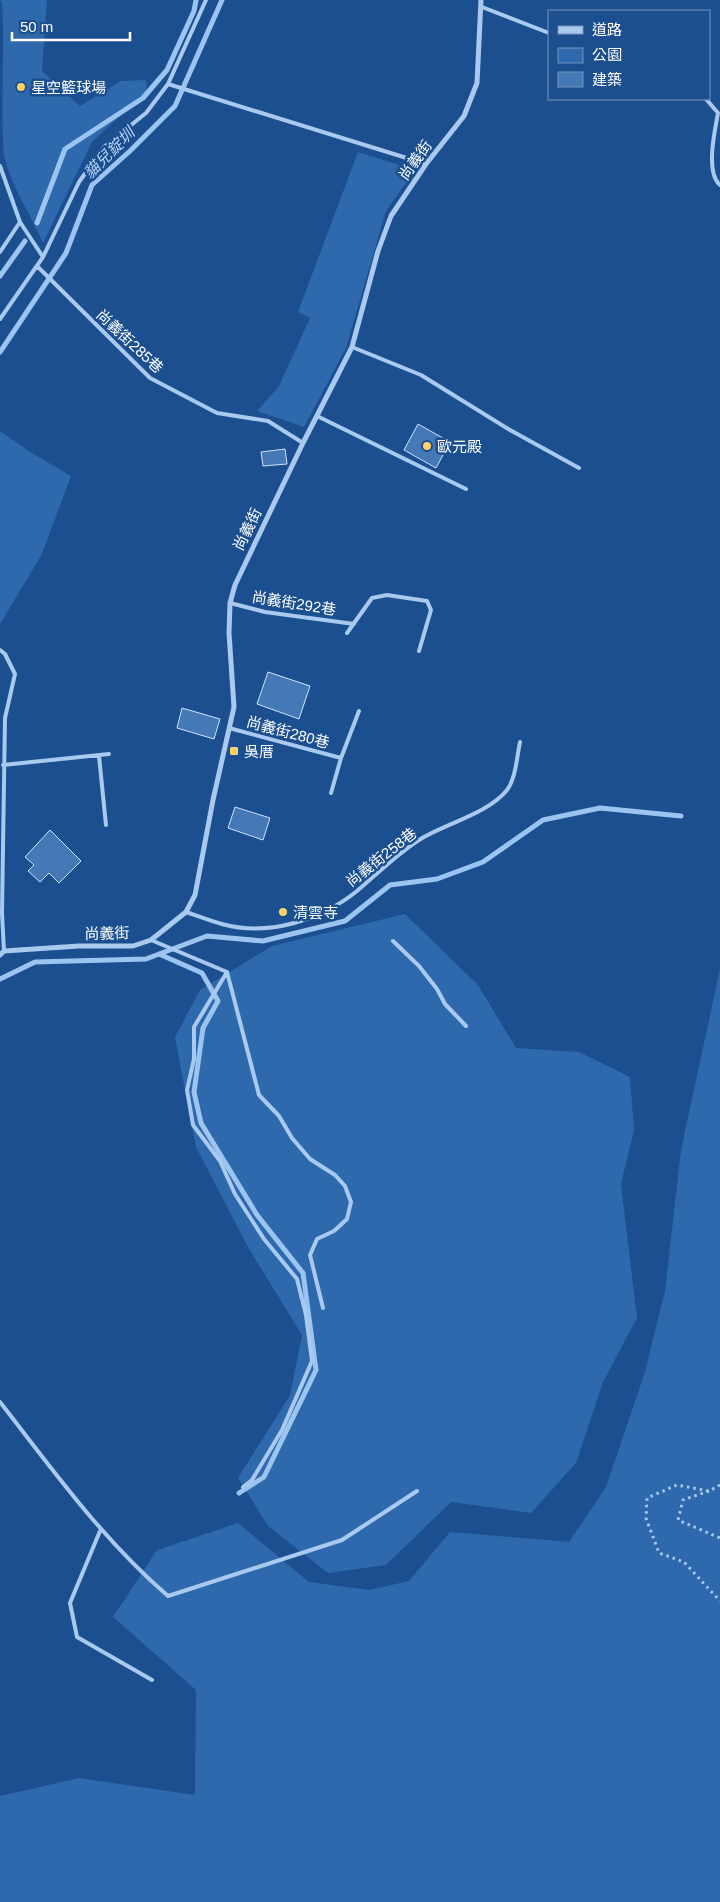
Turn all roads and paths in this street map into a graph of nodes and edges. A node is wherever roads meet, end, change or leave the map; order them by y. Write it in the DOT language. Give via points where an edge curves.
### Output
graph roads {
  1 [pos="206,0"];
  2 [pos="481,0"];
  3 [pos="482,7"];
  4 [pos="548,33"];
  5 [pos="168,84"];
  6 [pos="707,100"];
  7 [pos="426,164"];
  8 [pos="0,166"];
  9 [pos="720,185"];
  10 [pos="20,222"];
  11 [pos="0,252"];
  12 [pos="44,257"];
  13 [pos="37,266"];
  14 [pos="0,319"];
  15 [pos="352,347"];
  16 [pos="318,416"];
  17 [pos="303,443"];
  18 [pos="579,468"];
  19 [pos="466,489"];
  20 [pos="230,603"];
  21 [pos="354,624"];
  22 [pos="347,633"];
  23 [pos="0,650"];
  24 [pos="419,652"];
  25 [pos="359,711"];
  26 [pos="229,728"];
  27 [pos="520,742"];
  28 [pos="110,754"];
  29 [pos="99,756"];
  30 [pos="341,758"];
  31 [pos="3,765"];
  32 [pos="331,793"];
  33 [pos="106,825"];
  34 [pos="186,912"];
  35 [pos="151,940"];
  36 [pos="393,941"];
  37 [pos="2,953"];
  38 [pos="227,972"];
  39 [pos="466,1026"];
  40 [pos="323,1308"];
  41 [pos="0,1402"];
  42 [pos="720,1485"];
  43 [pos="243,1487"];
  44 [pos="417,1491"];
  45 [pos="709,1491"];
  46 [pos="100,1530"];
  47 [pos="720,1538"];
  48 [pos="720,1601"];
  49 [pos="152,1680"];
  1 -- 5 [label="lane"];
  2 -- 3 [label="street, 尚義街"];
  3 -- 4 [label="lane"];
  3 -- 7 [label="street, 尚義街" via="477,83 464,116"];
  5 -- 7 [label="lane"];
  5 -- 12 [label="lane" via="146,113 104,147 78,182"];
  6 -- 9 [label="lane" via="718,113 711,161 715,181"];
  7 -- 15 [label="street, 尚義街" via="391,216"];
  8 -- 10 [label="lane"];
  10 -- 11 [label="lane"];
  10 -- 12 [label="lane"];
  12 -- 13 [label="lane"];
  13 -- 14 [label="lane"];
  13 -- 17 [label="lane, 尚義街285巷" via="150,378 217,414 268,422"];
  15 -- 16 [label="street, 尚義街"];
  15 -- 18 [label="lane" via="421,375"];
  16 -- 17 [label="street, 尚義街"];
  16 -- 19 [label="lane"];
  17 -- 20 [label="street, 尚義街" via="248,554"];
  20 -- 21 [label="lane, 尚義街292巷" via="265,612"];
  20 -- 26 [label="street, 尚義街" via="234,707"];
  21 -- 22 [label="lane"];
  21 -- 24 [label="lane" via="372,598 387,595 427,601 431,610"];
  23 -- 31 [label="lane" via="15,674 5,718"];
  25 -- 30 [label="lane"];
  26 -- 30 [label="lane, 尚義街280巷"];
  26 -- 34 [label="street, 尚義街" via="195,895"];
  27 -- 34 [label="lane, 尚義街258巷" via="508,789 470,815 418,840 355,893 321,914 288,925 252,928 223,925"];
  28 -- 29 [label="lane"];
  29 -- 31 [label="lane"];
  29 -- 33 [label="lane"];
  30 -- 32 [label="lane"];
  31 -- 37 [label="lane"];
  34 -- 35 [label="street, 尚義街"];
  35 -- 37 [label="street, 尚義街" via="133,946 80,946"];
  35 -- 38 [label="lane"];
  36 -- 39 [label="lane" via="419,966 445,1004"];
  38 -- 40 [label="lane" via="259,1095 279,1116 310,1159 335,1175 345,1186 351,1202 347,1219 334,1231 317,1239 310,1255"];
  38 -- 43 [label="lane" via="194,1028 194,1059 187,1090 193,1125 220,1160 235,1194 264,1239 297,1279 312,1361 282,1430 252,1480"];
  41 -- 46 [label="lane"];
  42 -- 45 [label="path"];
  44 -- 46 [label="lane" via="342,1540 168,1596"];
  45 -- 47 [label="path" via="683,1500 678,1520"];
  45 -- 48 [label="path" via="677,1485 647,1498 646,1518 660,1553 684,1562"];
  46 -- 49 [label="lane" via="70,1603 77,1637"];
}
